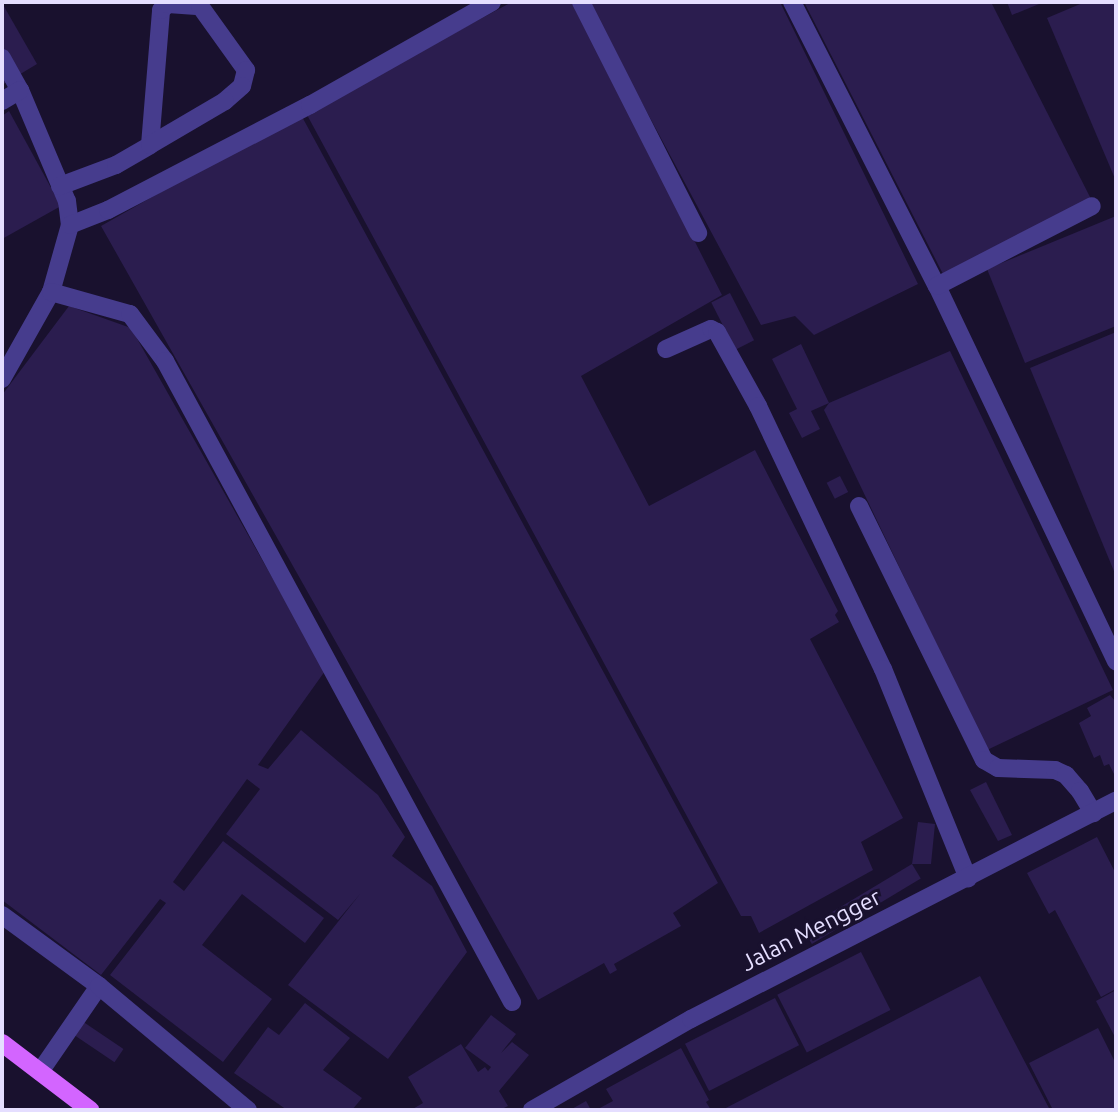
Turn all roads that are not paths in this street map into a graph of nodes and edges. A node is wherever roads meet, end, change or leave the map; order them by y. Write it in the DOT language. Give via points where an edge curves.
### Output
graph roads {
  1 [pos="492,2"];
  2 [pos="581,2"];
  3 [pos="792,2"];
  4 [pos="2,58"];
  5 [pos="20,90"];
  6 [pos="2,101"];
  7 [pos="150,145"];
  8 [pos="60,186"];
  9 [pos="1092,206"];
  10 [pos="69,225"];
  11 [pos="698,233"];
  12 [pos="937,286"];
  13 [pos="51,292"];
  14 [pos="666,349"];
  15 [pos="2,379"];
  16 [pos="859,506"];
  17 [pos="1116,662"];
  18 [pos="1116,801"];
  19 [pos="1094,813"];
  20 [pos="968,878"];
  21 [pos="2,915"];
  22 [pos="99,986"];
  23 [pos="512,1002"];
  24 [pos="2,1043"];
  25 [pos="40,1072"];
  26 [pos="90,1110"];
  27 [pos="248,1110"];
  28 [pos="532,1110"];
  1 -- 10 [label="street" via="310,105 108,210"];
  2 -- 11 [label="street"];
  3 -- 12 [label="street"];
  4 -- 5 [label="street"];
  5 -- 6 [label="street"];
  5 -- 8 [label="street"];
  7 -- 7 [label="street" via="242,86 246,70 200,6 168,4 161,10"];
  7 -- 8 [label="street" via="116,165"];
  8 -- 10 [label="street" via="68,201"];
  9 -- 12 [label="street"];
  10 -- 13 [label="street"];
  12 -- 17 [label="street"];
  13 -- 15 [label="street"];
  13 -- 23 [label="street" via="130,313 165,361"];
  14 -- 20 [label="street" via="711,329 716,331 758,406 883,669"];
  16 -- 19 [label="street" via="984,760 998,768 1055,770 1066,775"];
  18 -- 19 [label="street, Jalan Mengger"];
  19 -- 20 [label="street, Jalan Mengger"];
  20 -- 28 [label="street, Jalan Mengger" via="691,1019"];
  21 -- 22 [label="street"];
  22 -- 25 [label="street"];
  22 -- 27 [label="street"];
  24 -- 25 [label="main road"];
  25 -- 26 [label="main road"];
}
